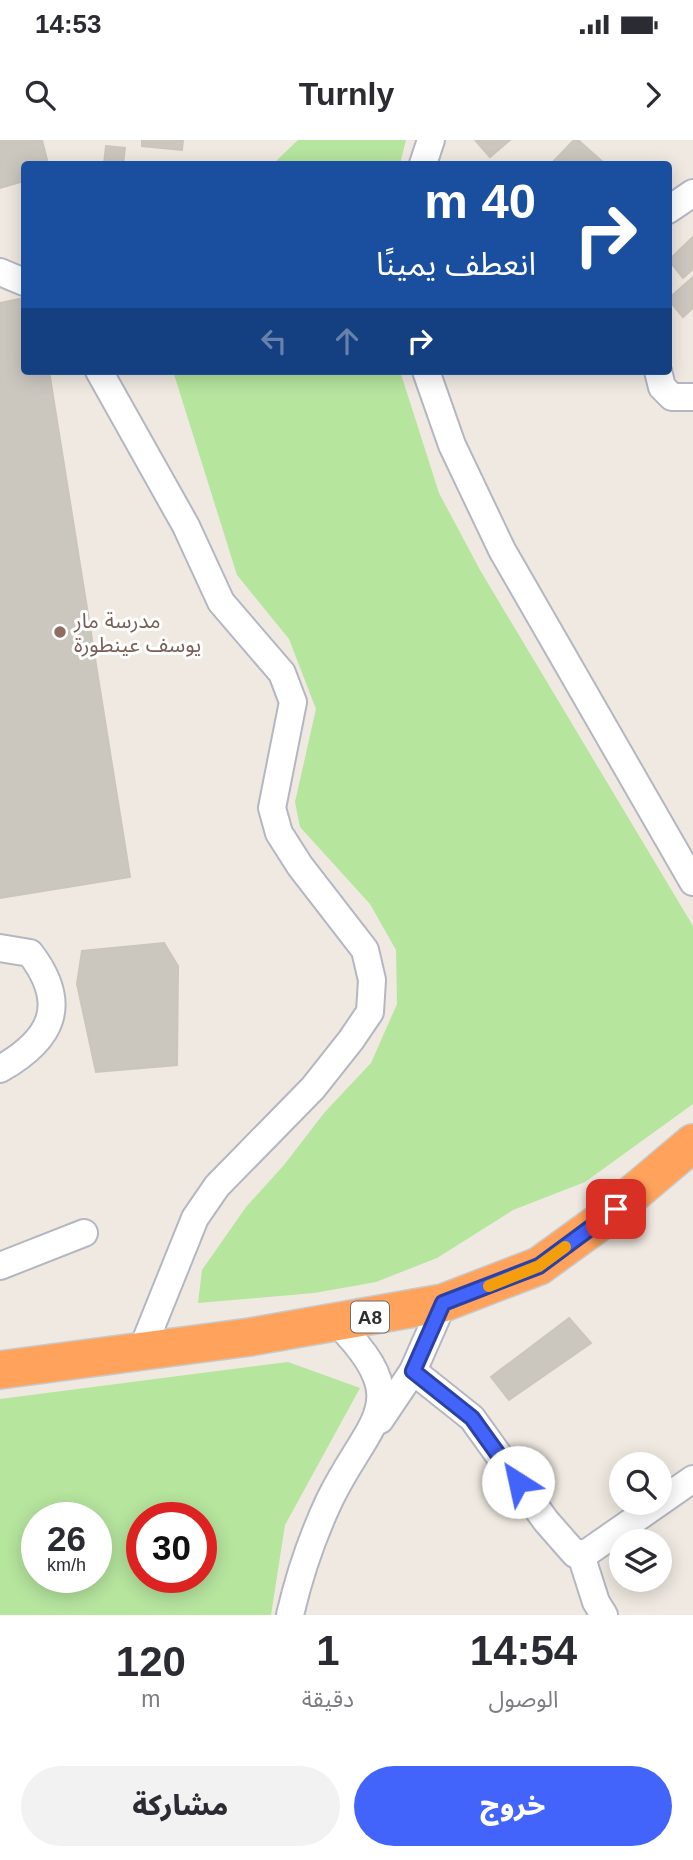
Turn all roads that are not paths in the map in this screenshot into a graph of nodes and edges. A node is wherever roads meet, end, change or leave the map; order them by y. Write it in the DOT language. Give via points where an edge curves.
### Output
graph roads {
  1 [pos="430,140"];
  2 [pos="424,161"];
  3 [pos="693,193"];
  4 [pos="672,207"];
  5 [pos="0,272"];
  6 [pos="21,281"];
  7 [pos="101,375"];
  8 [pos="427,375"];
  9 [pos="659,375"];
  10 [pos="693,397"];
  11 [pos="693,882"];
  12 [pos="0,948"];
  13 [pos="0,1069"];
  14 [pos="693,1143"];
  15 [pos="85,1233"];
  16 [pos="0,1266"];
  17 [pos="443,1303"];
  18 [pos="337,1323"];
  19 [pos="141,1352"];
  20 [pos="0,1370"];
  21 [pos="413,1371"];
  22 [pos="373,1430"];
  23 [pos="693,1479"];
  24 [pos="581,1555"];
  25 [pos="290,1615"];
  26 [pos="604,1615"];
  1 -- 2 [label="street"];
  3 -- 4 [label="street"];
  5 -- 6 [label="street"];
  7 -- 19 [label="street" via="186,526 221,602 282,673 293,702 272,808 279,833 365,950 372,979 370,1012 351,1040 313,1088 232,1169 195,1218"];
  8 -- 11 [label="street" via="452,445 502,550"];
  9 -- 10 [label="street" via="662,387 672,397"];
  12 -- 13 [label="street" via="30,953 46,973 53,1000 49,1027 24,1055"];
  14 -- 17 [label="highway, A8" via="539,1266"];
  15 -- 16 [label="street"];
  17 -- 18 [label="highway, A8"];
  17 -- 21 [label="street"];
  18 -- 19 [label="highway, A8"];
  18 -- 22 [label="street" via="359,1345 379,1377 381,1400"];
  19 -- 20 [label="highway, A8"];
  21 -- 22 [label="street"];
  21 -- 24 [label="street" via="472,1418 546,1521 571,1551"];
  22 -- 25 [label="street" via="331,1498"];
  23 -- 24 [label="street"];
  24 -- 26 [label="street"];
}
